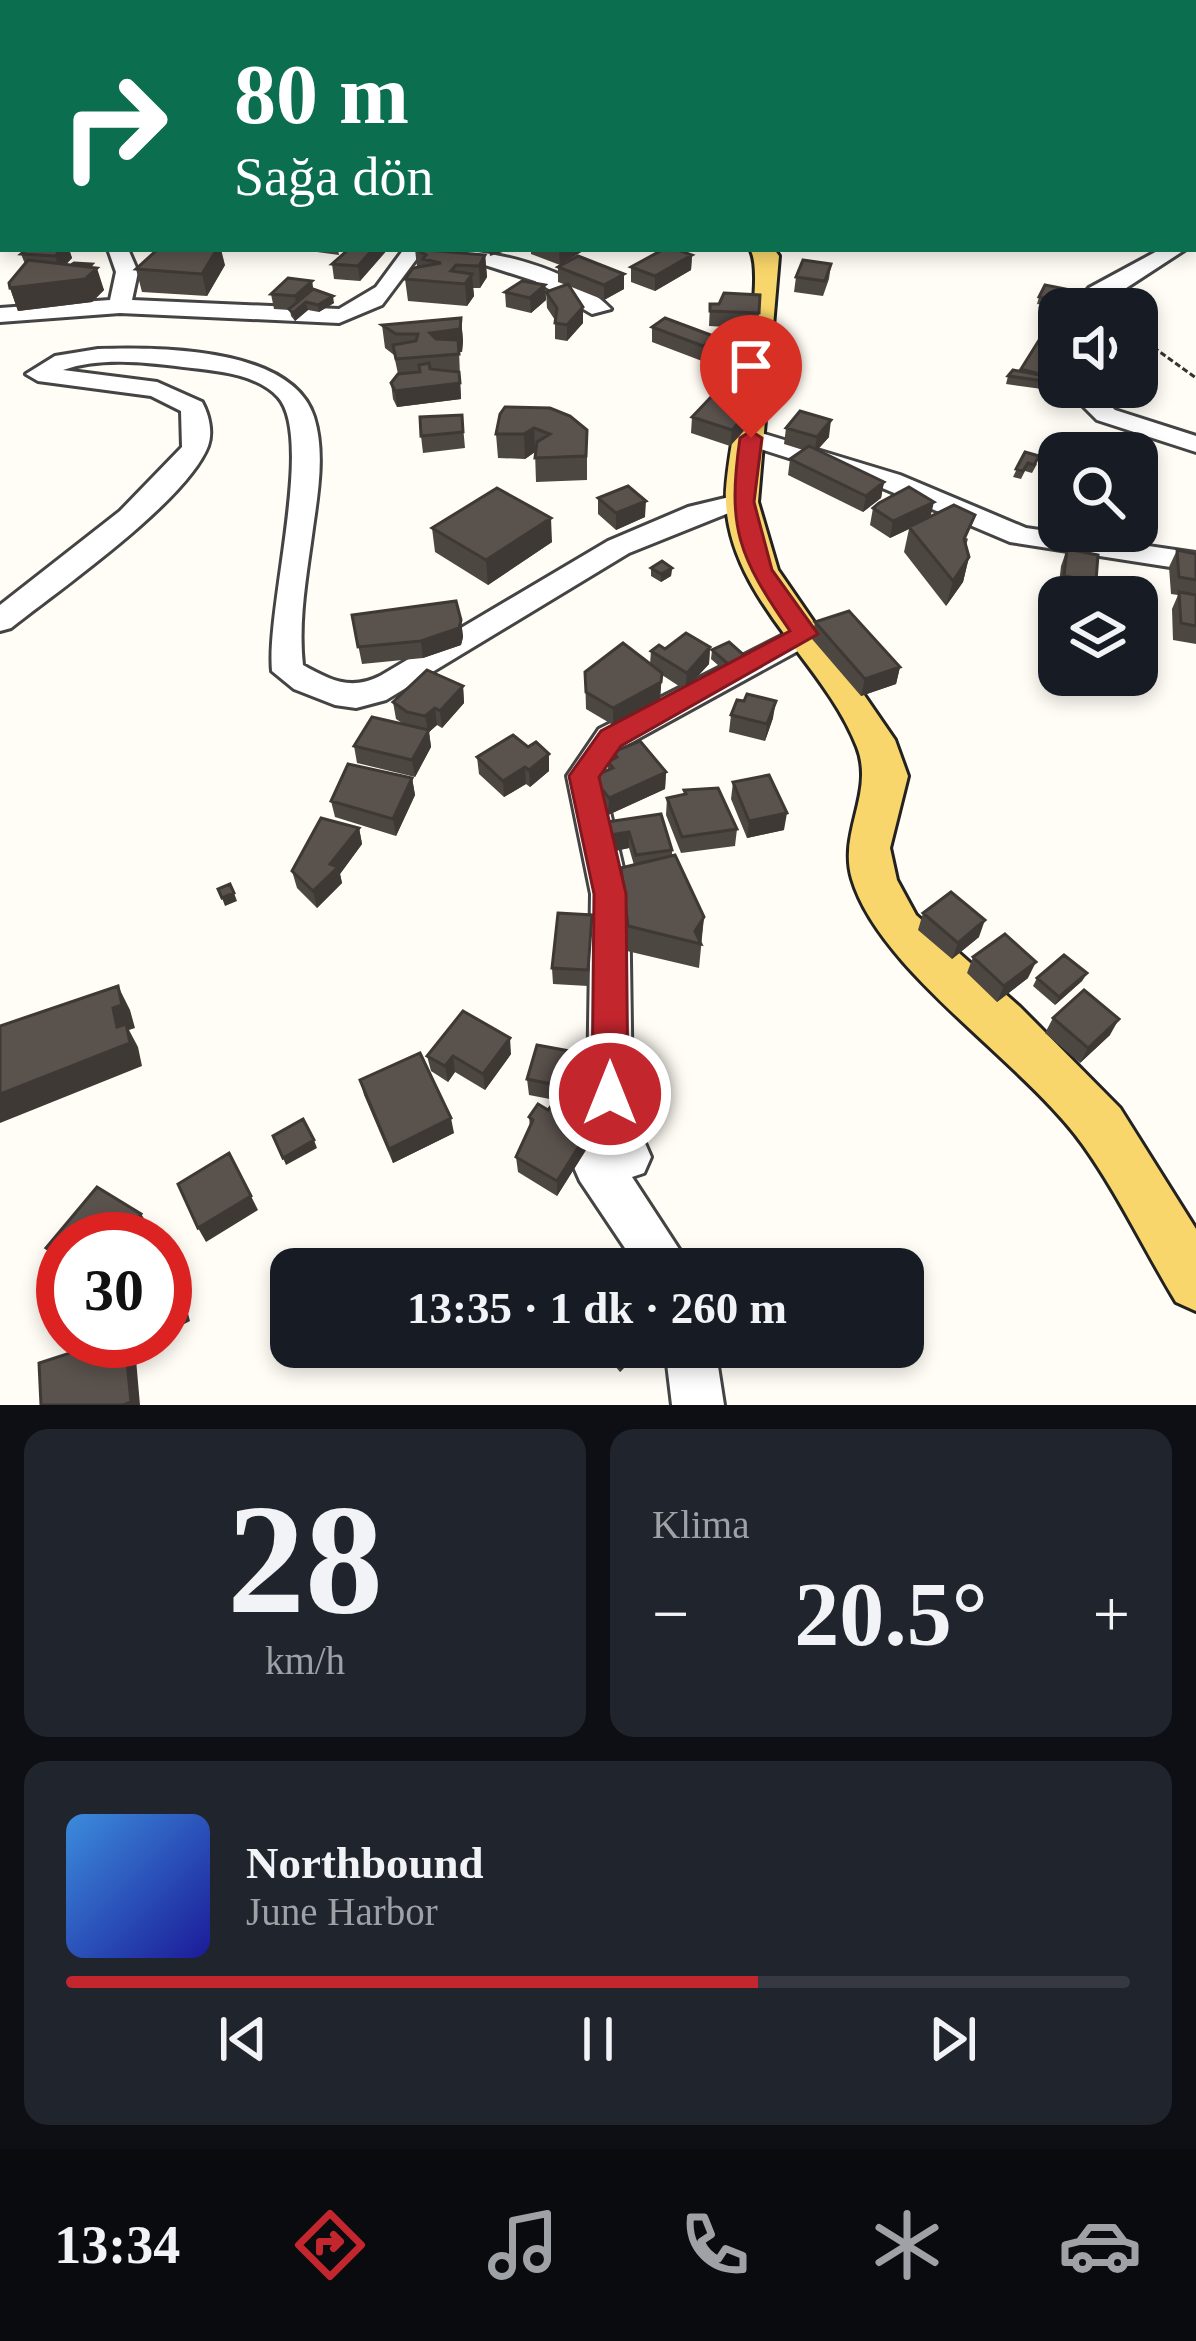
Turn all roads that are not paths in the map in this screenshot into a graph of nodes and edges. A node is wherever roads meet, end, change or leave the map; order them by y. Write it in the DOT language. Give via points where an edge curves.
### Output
graph roads {
  1 [pos="119,252"];
  2 [pos="412,252"];
  3 [pos="456,252"];
  4 [pos="762,252"];
  5 [pos="1171,252"];
  6 [pos="1105,288"];
  7 [pos="120,306"];
  8 [pos="599,309"];
  9 [pos="0,315"];
  10 [pos="1098,408"];
  11 [pos="751,438"];
  12 [pos="1196,443"];
  13 [pos="742,502"];
  14 [pos="1196,562"];
  15 [pos="0,621"];
  16 [pos="805,634"];
  17 [pos="653,1248"];
  18 [pos="1196,1282"];
  19 [pos="693,1368"];
  20 [pos="698,1405"];
  1 -- 7 [label="street" via="127,272"];
  2 -- 7 [label="street" via="386,292 339,316"];
  3 -- 8 [label="street" via="543,275"];
  4 -- 11 [label="main road"];
  5 -- 6 [label="street"];
  7 -- 9 [label="street"];
  10 -- 12 [label="street"];
  11 -- 13 [label="main road"];
  11 -- 14 [label="street" via="890,481 1021,536"];
  13 -- 15 [label="street" via="690,511 391,683 363,696 338,693 288,671 283,653 304,498 298,404 251,373 205,362 65,362 38,374 157,389 193,407 199,429 193,451 139,505"];
  13 -- 16 [label="main road" via="760,571"];
  16 -- 17 [label="street" via="611,738 584,776 610,894 610,1094 589,1133 628,1157 596,1165"];
  16 -- 18 [label="main road" via="875,740 887,776 868,848 900,929 1101,1126"];
  19 -- 20 [label="street"];
}
